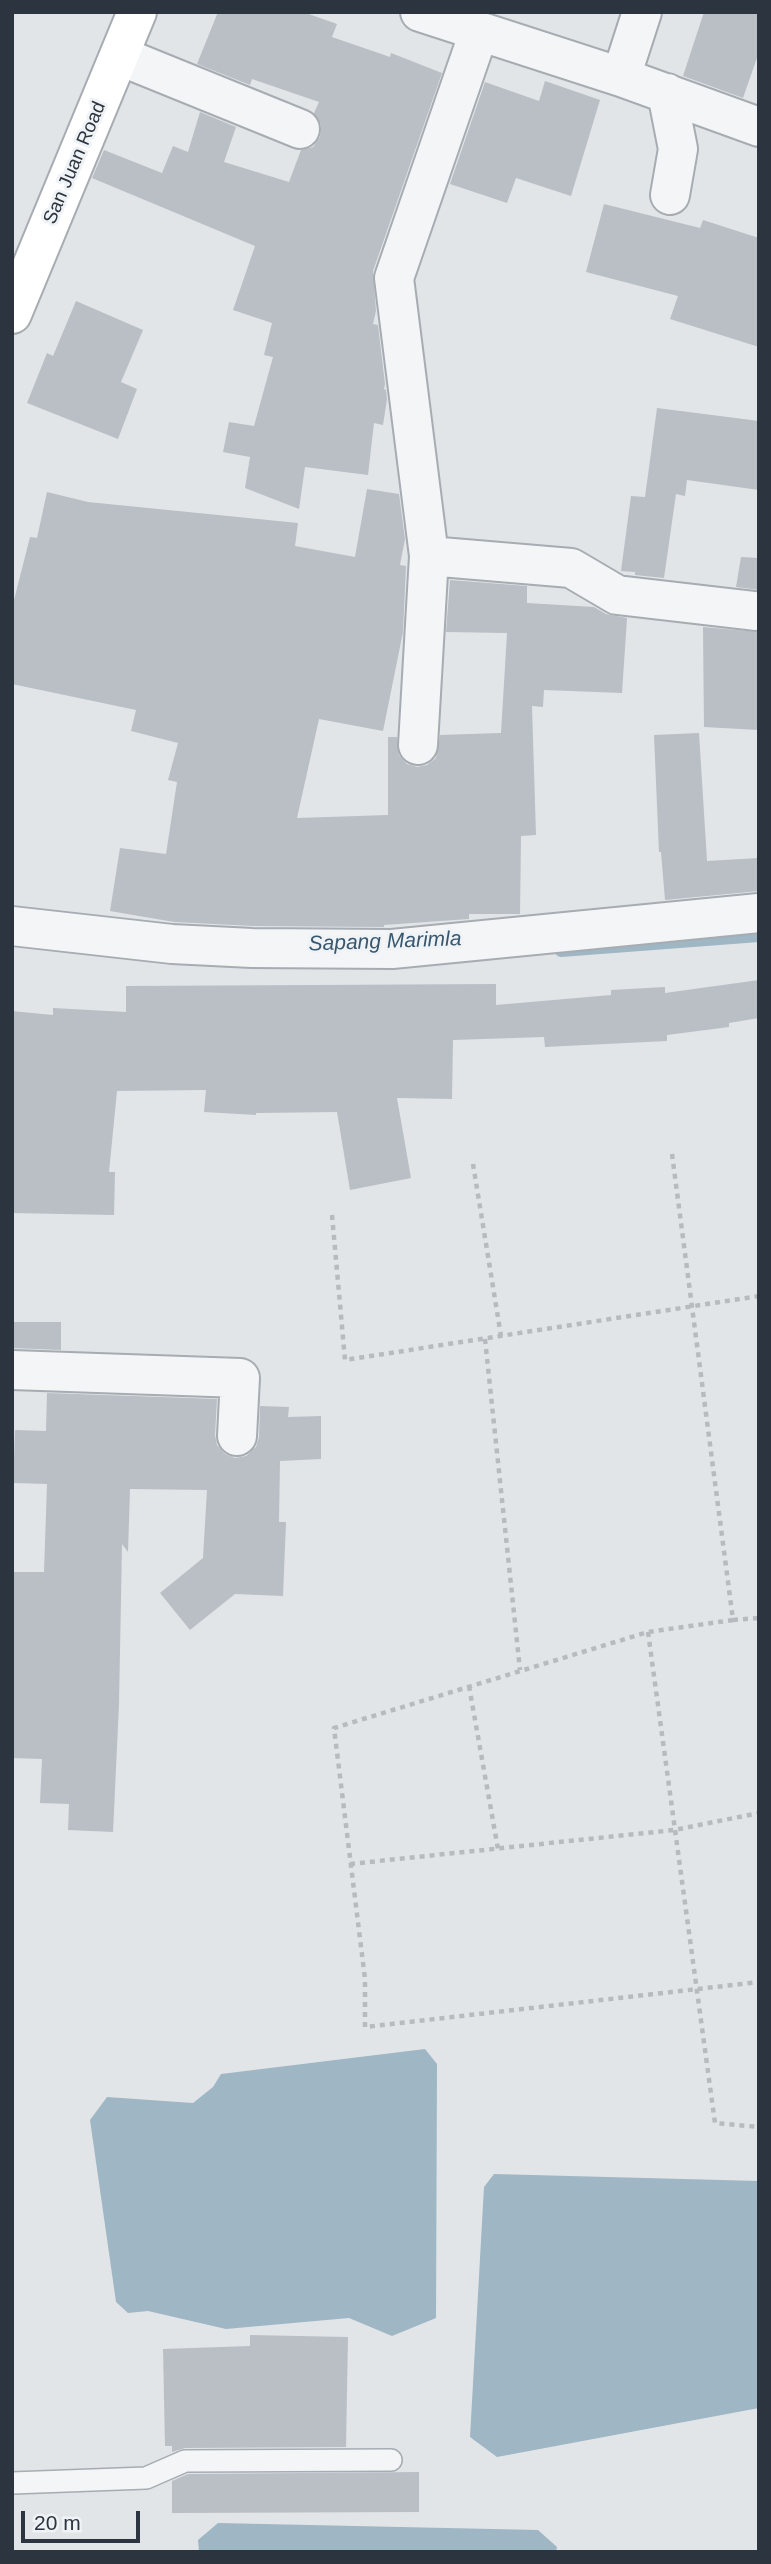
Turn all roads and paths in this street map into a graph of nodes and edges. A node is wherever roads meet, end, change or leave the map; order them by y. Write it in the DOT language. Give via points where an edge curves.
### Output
graph roads {
  1 [pos="137,12"];
  2 [pos="420,12"];
  3 [pos="642,12"];
  4 [pos="479,32"];
  5 [pos="120,56"];
  6 [pos="621,77"];
  7 [pos="667,93"];
  8 [pos="759,127"];
  9 [pos="300,129"];
  10 [pos="670,195"];
  11 [pos="12,314"];
  12 [pos="429,556"];
  13 [pos="755,611"];
  14 [pos="418,745"];
  15 [pos="759,913"];
  16 [pos="12,926"];
  17 [pos="672,1154"];
  18 [pos="473,1164"];
  19 [pos="332,1214"];
  20 [pos="759,1296"];
  21 [pos="692,1306"];
  22 [pos="501,1336"];
  23 [pos="485,1339"];
  24 [pos="12,1370"];
  25 [pos="237,1436"];
  26 [pos="759,1618"];
  27 [pos="733,1620"];
  28 [pos="648,1632"];
  29 [pos="520,1670"];
  30 [pos="469,1686"];
  31 [pos="759,1813"];
  32 [pos="674,1830"];
  33 [pos="498,1849"];
  34 [pos="350,1864"];
  35 [pos="759,1982"];
  36 [pos="696,1989"];
  37 [pos="759,2127"];
  38 [pos="391,2460"];
  39 [pos="12,2483"];
  1 -- 5 [label="street, San Juan Road"];
  2 -- 4 [label="street"];
  3 -- 6 [label="street"];
  4 -- 6 [label="street"];
  4 -- 12 [label="street" via="394,278"];
  5 -- 9 [label="street"];
  5 -- 11 [label="street, San Juan Road"];
  6 -- 7 [label="street"];
  7 -- 8 [label="street"];
  7 -- 10 [label="street" via="678,149"];
  12 -- 13 [label="street" via="571,568 617,595"];
  12 -- 14 [label="street"];
  15 -- 16 [label="street" via="392,949 172,944"];
  17 -- 21 [label="path"];
  18 -- 22 [label="path"];
  19 -- 23 [label="path" via="345,1360"];
  20 -- 21 [label="path"];
  21 -- 22 [label="path"];
  21 -- 27 [label="path"];
  22 -- 23 [label="path"];
  23 -- 29 [label="path"];
  24 -- 25 [label="street" via="240,1378"];
  26 -- 27 [label="path"];
  27 -- 28 [label="path"];
  28 -- 29 [label="path"];
  28 -- 32 [label="path"];
  29 -- 30 [label="path"];
  30 -- 33 [label="path"];
  30 -- 34 [label="path" via="334,1728"];
  31 -- 32 [label="path"];
  32 -- 33 [label="path"];
  32 -- 36 [label="path"];
  33 -- 34 [label="path"];
  34 -- 36 [label="path" via="365,1979 365,2027"];
  35 -- 36 [label="path"];
  36 -- 37 [label="path" via="715,2123"];
  38 -- 39 [label="lane" via="185,2461 146,2478"];
}
